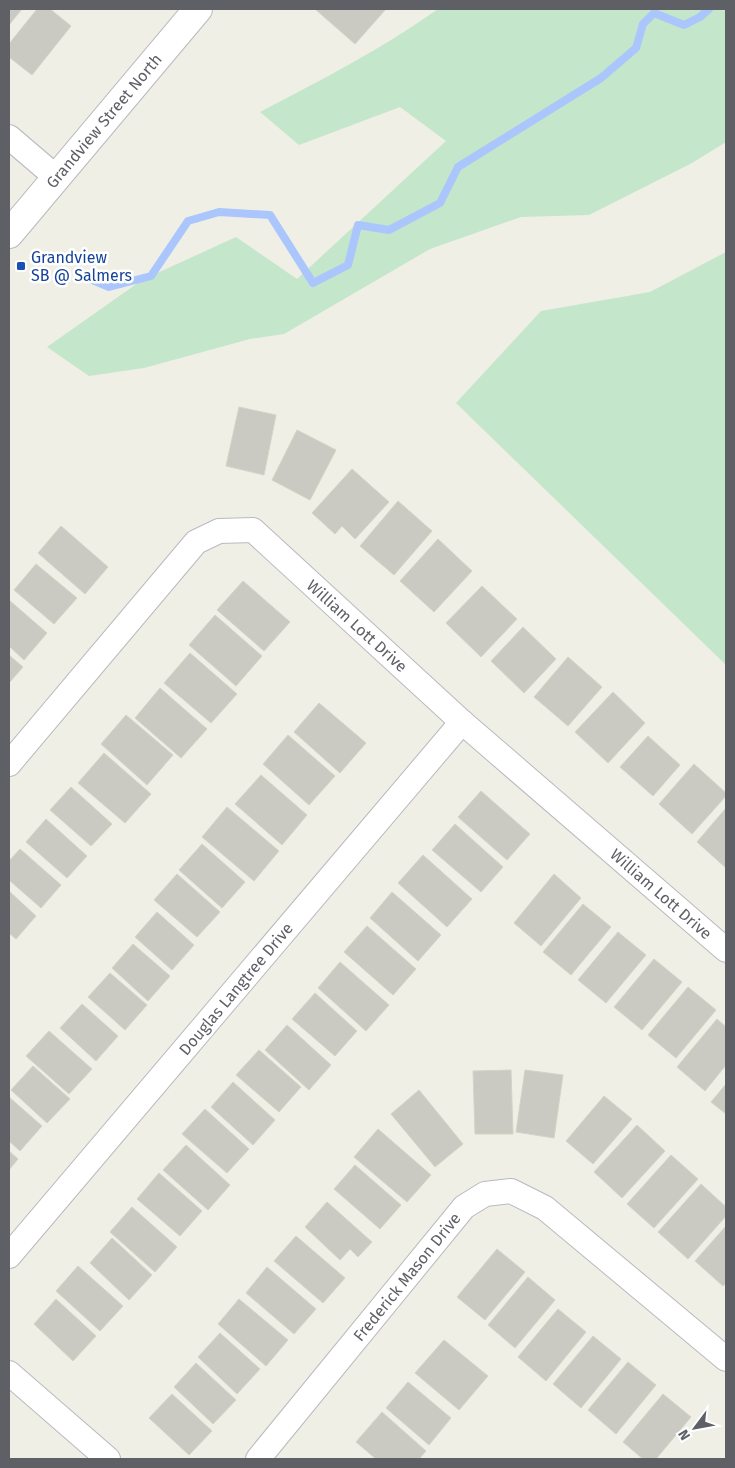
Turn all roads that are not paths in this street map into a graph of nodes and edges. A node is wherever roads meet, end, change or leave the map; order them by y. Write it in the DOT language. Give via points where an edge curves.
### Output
graph roads {
  1 [pos="198,9"];
  2 [pos="9,137"];
  3 [pos="57,178"];
  4 [pos="9,234"];
  5 [pos="462,722"];
  6 [pos="9,764"];
  7 [pos="726,950"];
  8 [pos="9,1256"];
  9 [pos="726,1359"];
  10 [pos="9,1374"];
  11 [pos="108,1459"];
  12 [pos="258,1459"];
  1 -- 3 [label="street, Grandview Street North"];
  2 -- 3 [label="street"];
  3 -- 4 [label="street, Grandview Street North"];
  5 -- 6 [label="street, William Lott Drive" via="253,530 219,531 196,542"];
  5 -- 7 [label="street, William Lott Drive"];
  5 -- 8 [label="street, Douglas Langtree Drive"];
  9 -- 12 [label="street, Frederick Mason Drive" via="545,1208 511,1191 485,1194 464,1207"];
  10 -- 11 [label="street"];
}
